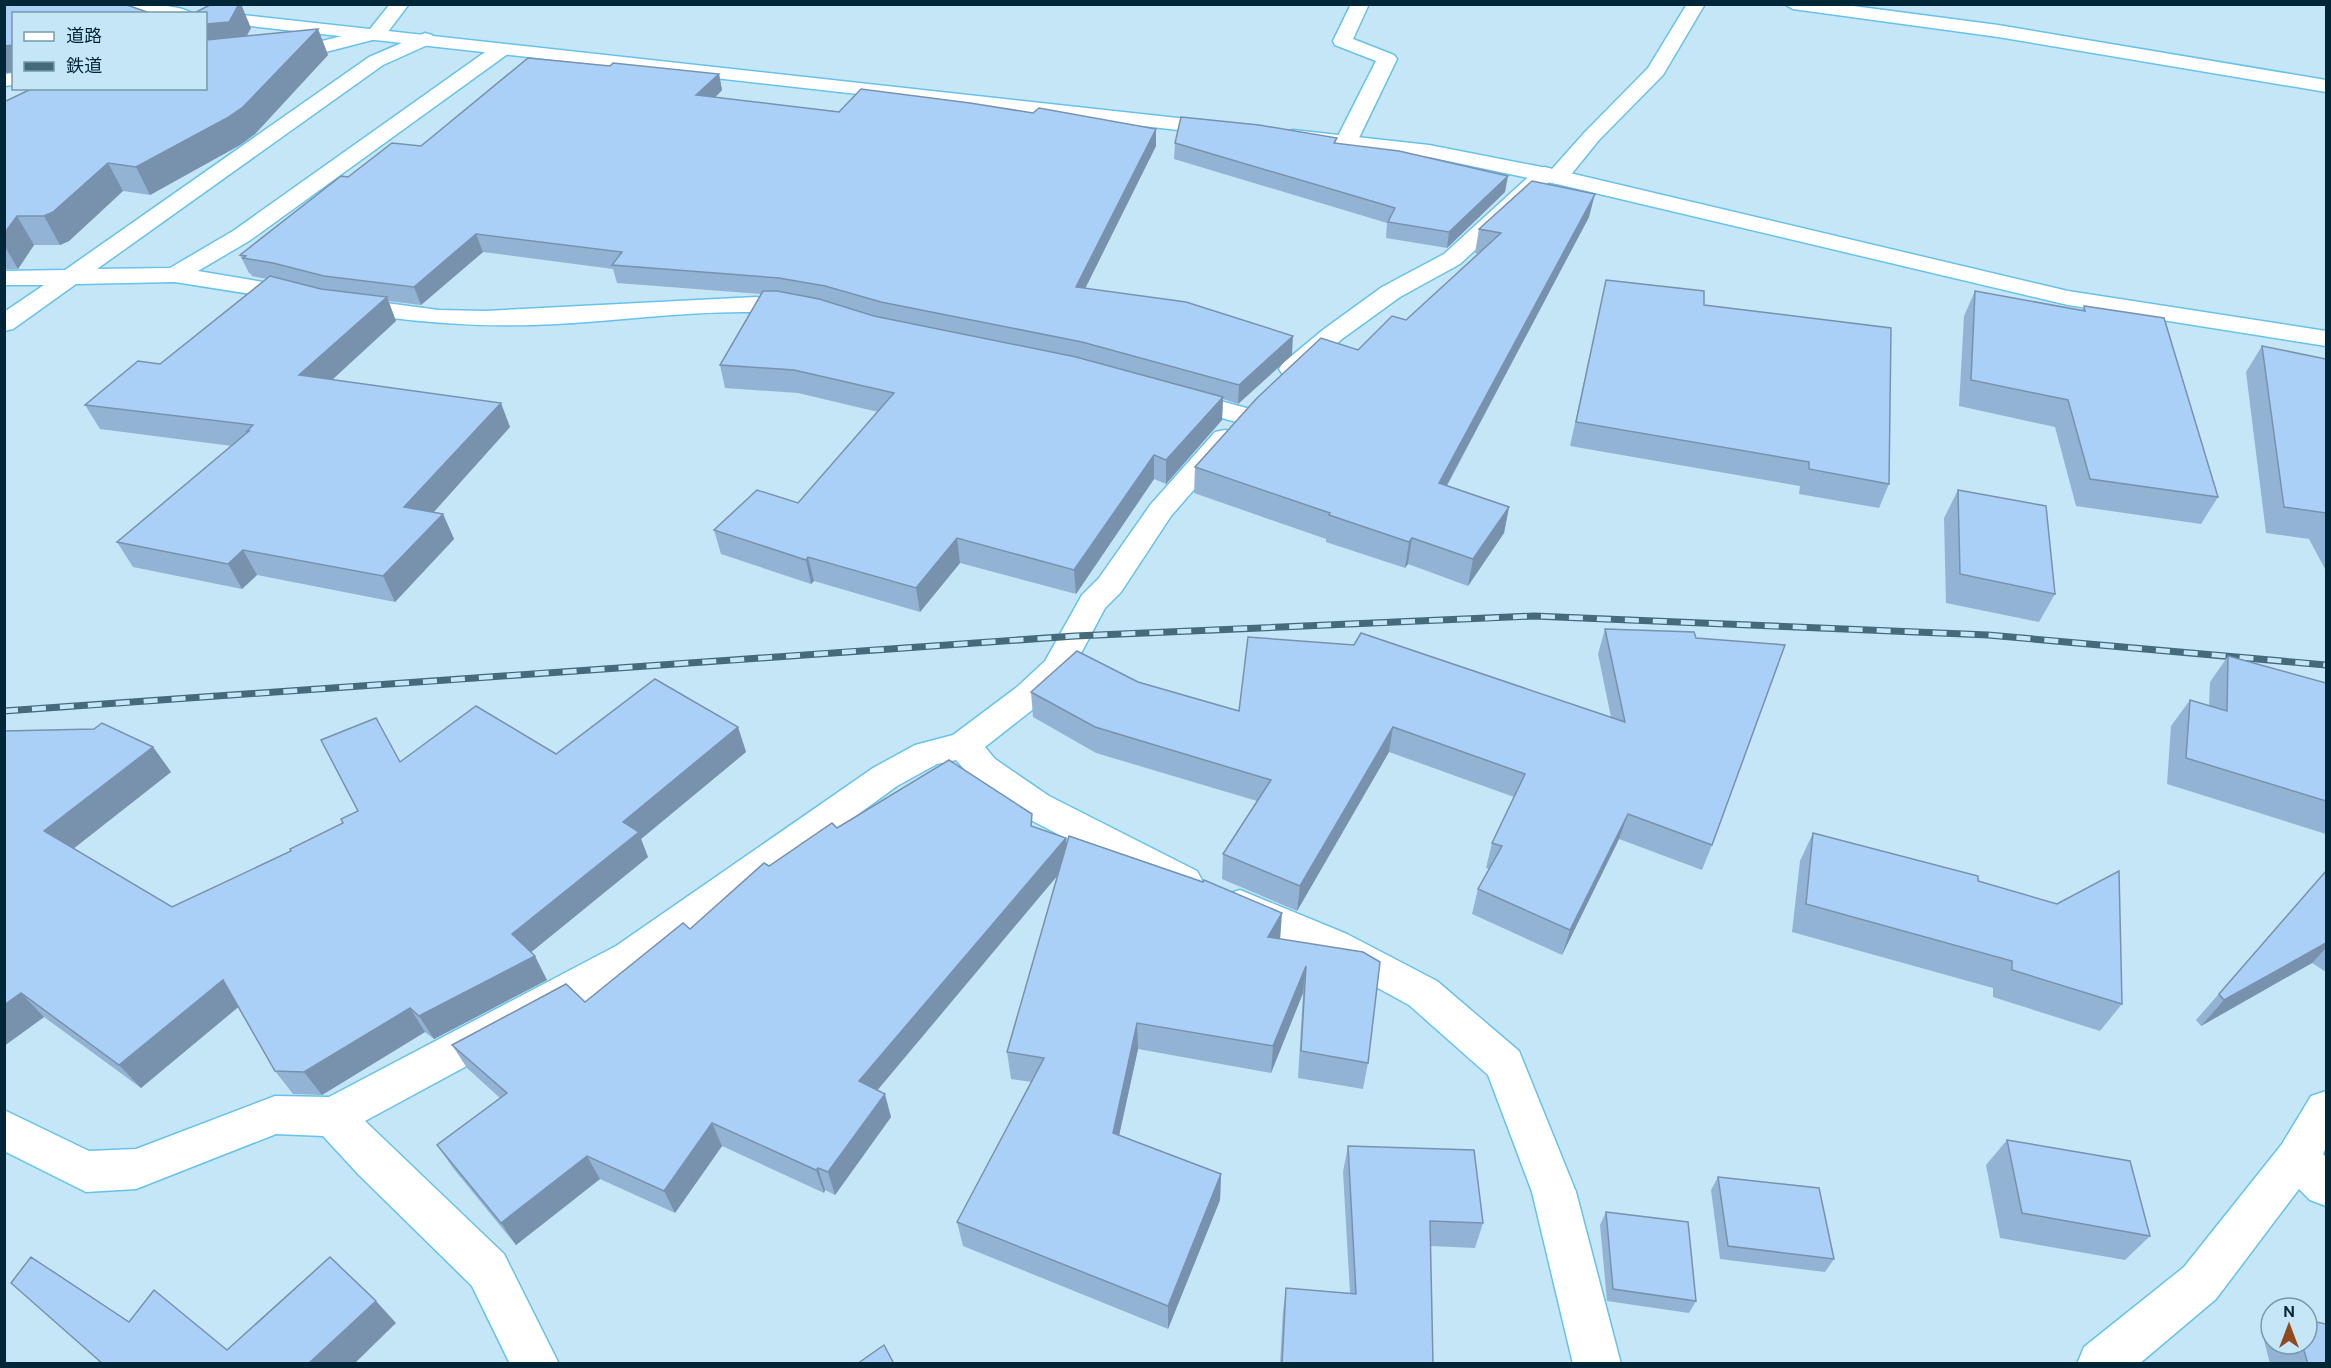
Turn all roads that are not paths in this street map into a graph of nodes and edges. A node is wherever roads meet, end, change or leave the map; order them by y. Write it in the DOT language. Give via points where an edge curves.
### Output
graph roads {
  1 [pos="96,4"];
  2 [pos="400,4"];
  3 [pos="1360,4"];
  4 [pos="1696,4"];
  5 [pos="1793,4"];
  6 [pos="166,12"];
  7 [pos="207,16"];
  8 [pos="377,33"];
  9 [pos="424,39"];
  10 [pos="502,49"];
  11 [pos="207,59"];
  12 [pos="2326,86"];
  13 [pos="1241,131"];
  14 [pos="1276,134"];
  15 [pos="1346,142"];
  16 [pos="1551,175"];
  17 [pos="175,275"];
  18 [pos="73,276"];
  19 [pos="4,278"];
  20 [pos="816,311"];
  21 [pos="4,324"];
  22 [pos="2326,339"];
  23 [pos="1157,392"];
  24 [pos="1260,400"];
  25 [pos="964,746"];
  26 [pos="2326,1110"];
  27 [pos="333,1117"];
  28 [pos="4,1129"];
  29 [pos="2312,1171"];
  30 [pos="535,1364"];
  31 [pos="1597,1364"];
  32 [pos="2101,1364"];
  1 -- 6 [label="street"];
  2 -- 8 [label="street"];
  3 -- 15 [label="street" via="1342,41 1387,58"];
  4 -- 16 [label="street" via="1656,71"];
  5 -- 12 [label="street" via="1998,31"];
  7 -- 8 [label="street"];
  8 -- 9 [label="street"];
  8 -- 11 [label="street" via="318,48"];
  9 -- 10 [label="street"];
  9 -- 18 [label="street" via="376,61"];
  10 -- 13 [label="street"];
  10 -- 17 [label="street" via="241,236"];
  14 -- 15 [label="street"];
  15 -- 16 [label="street" via="1429,151"];
  16 -- 22 [label="street" via="2068,298"];
  16 -- 24 [label="street" via="1452,259 1381,299 1333,333"];
  17 -- 18 [label="street"];
  17 -- 20 [label="street" via="281,290 332,303 440,317 510,318 716,305 782,305"];
  18 -- 19 [label="street"];
  18 -- 21 [label="street"];
  23 -- 24 [label="street"];
  24 -- 25 [label="street" via="1161,510 1110,585 1093,602 1057,668"];
  25 -- 27 [label="street" via="927,754 885,777 630,958"];
  25 -- 31 [label="street" via="983,768 1036,806 1172,876 1333,945 1423,993 1504,1064 1554,1192"];
  26 -- 29 [label="street"];
  27 -- 28 [label="street" via="275,1115 136,1169 86,1172"];
  27 -- 30 [label="street" via="488,1270"];
  29 -- 32 [label="street" via="2200,1283"];
}
